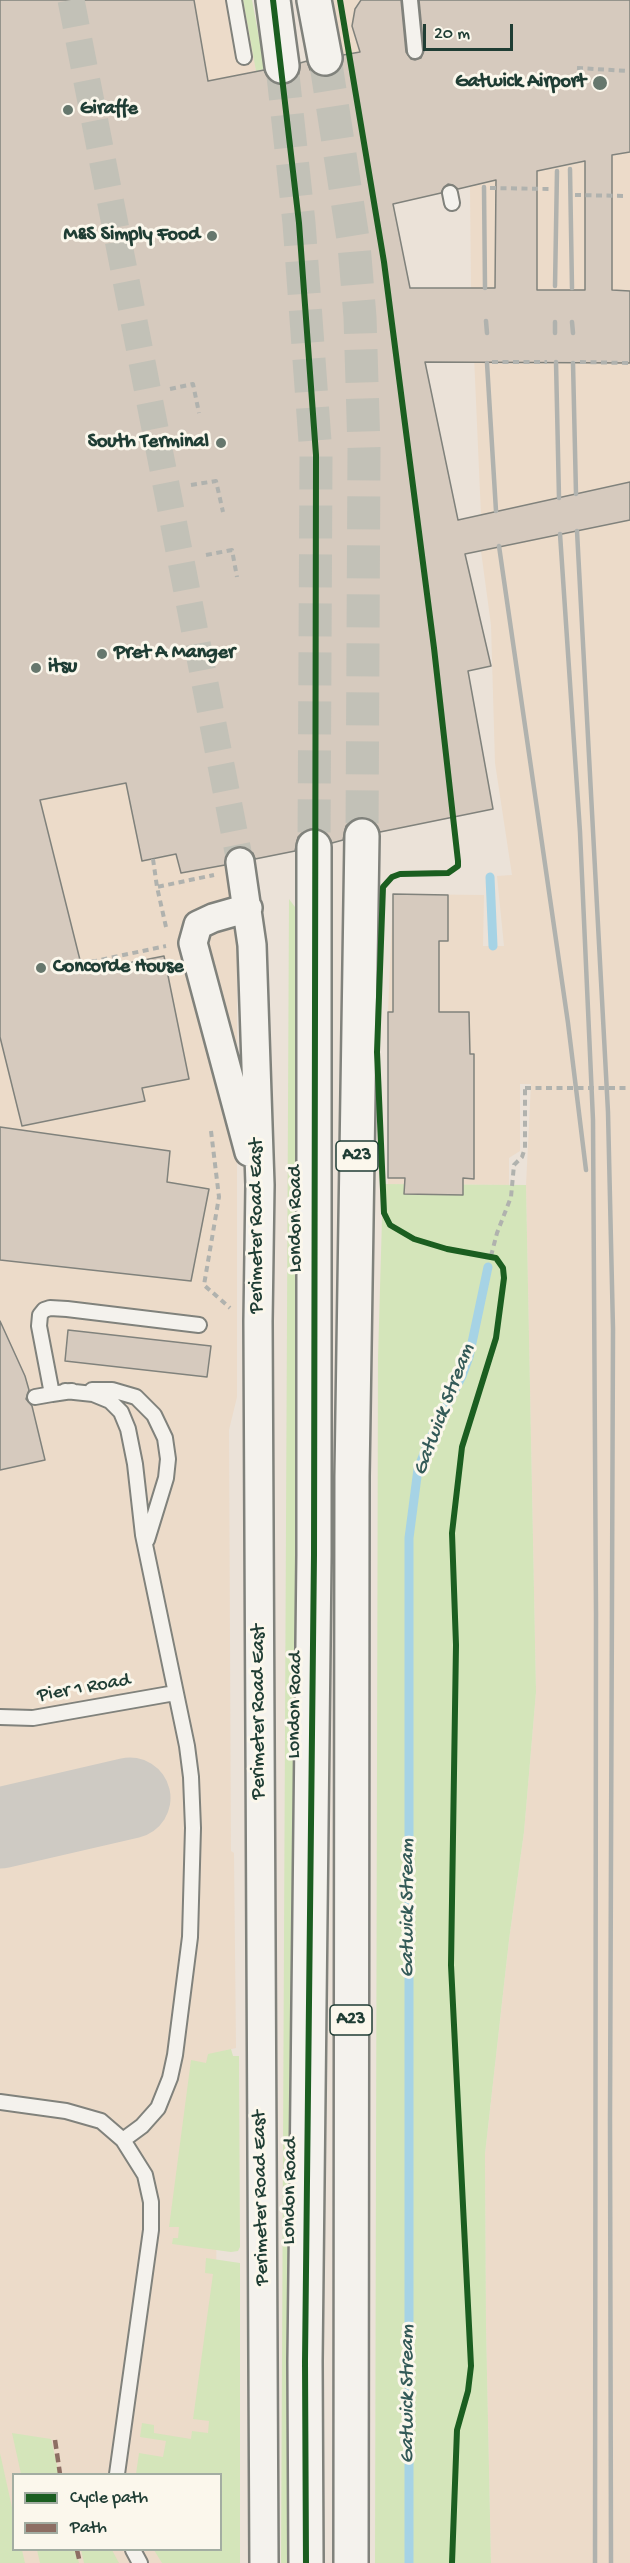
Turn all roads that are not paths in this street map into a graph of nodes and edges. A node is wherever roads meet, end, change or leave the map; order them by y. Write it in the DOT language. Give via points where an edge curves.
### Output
graph roads {
  1 [pos="234,0"];
  2 [pos="273,0"];
  3 [pos="314,0"];
  4 [pos="410,0"];
  5 [pos="415,51"];
  6 [pos="244,57"];
  7 [pos="325,58"];
  8 [pos="282,66"];
  9 [pos="362,836"];
  10 [pos="314,847"];
  11 [pos="240,862"];
  12 [pos="248,908"];
  13 [pos="260,1185"];
  14 [pos="199,1325"];
  15 [pos="58,1393"];
  16 [pos="35,1397"];
  17 [pos="146,1549"];
  18 [pos="176,1693"];
  19 [pos="0,1717"];
  20 [pos="0,2102"];
  21 [pos="123,2140"];
  22 [pos="117,2473"];
  23 [pos="264,2563"];
  24 [pos="306,2563"];
  25 [pos="351,2563"];
  1 -- 6 [label="lane"];
  2 -- 8 [label="main road"];
  3 -- 7 [label="main road"];
  4 -- 5 [label="lane"];
  9 -- 25 [label="main road, A23" via="352,1476"];
  10 -- 24 [label="main road, London Road / A23" via="314,1555"];
  11 -- 12 [label="street, Perimeter Road East"];
  12 -- 13 [label="street, Perimeter Road East"];
  12 -- 13 [label="street" via="203,922 195,930 193,943"];
  13 -- 23 [label="street, Perimeter Road East"];
  14 -- 15 [label="lane" via="50,1308 40,1315 39,1326"];
  15 -- 16 [label="lane"];
  15 -- 17 [label="lane" via="101,1396 121,1412 131,1440"];
  15 -- 17 [label="lane" via="128,1393 149,1407 161,1427 168,1467"];
  17 -- 18 [label="lane"];
  18 -- 19 [label="lane, Pier 1 Road" via="33,1718"];
  18 -- 21 [label="lane" via="189,1758 193,1804 188,1954 166,2090 159,2108"];
  20 -- 21 [label="lane" via="92,2118 109,2126"];
  21 -- 22 [label="lane" via="145,2175 152,2215"];
}
